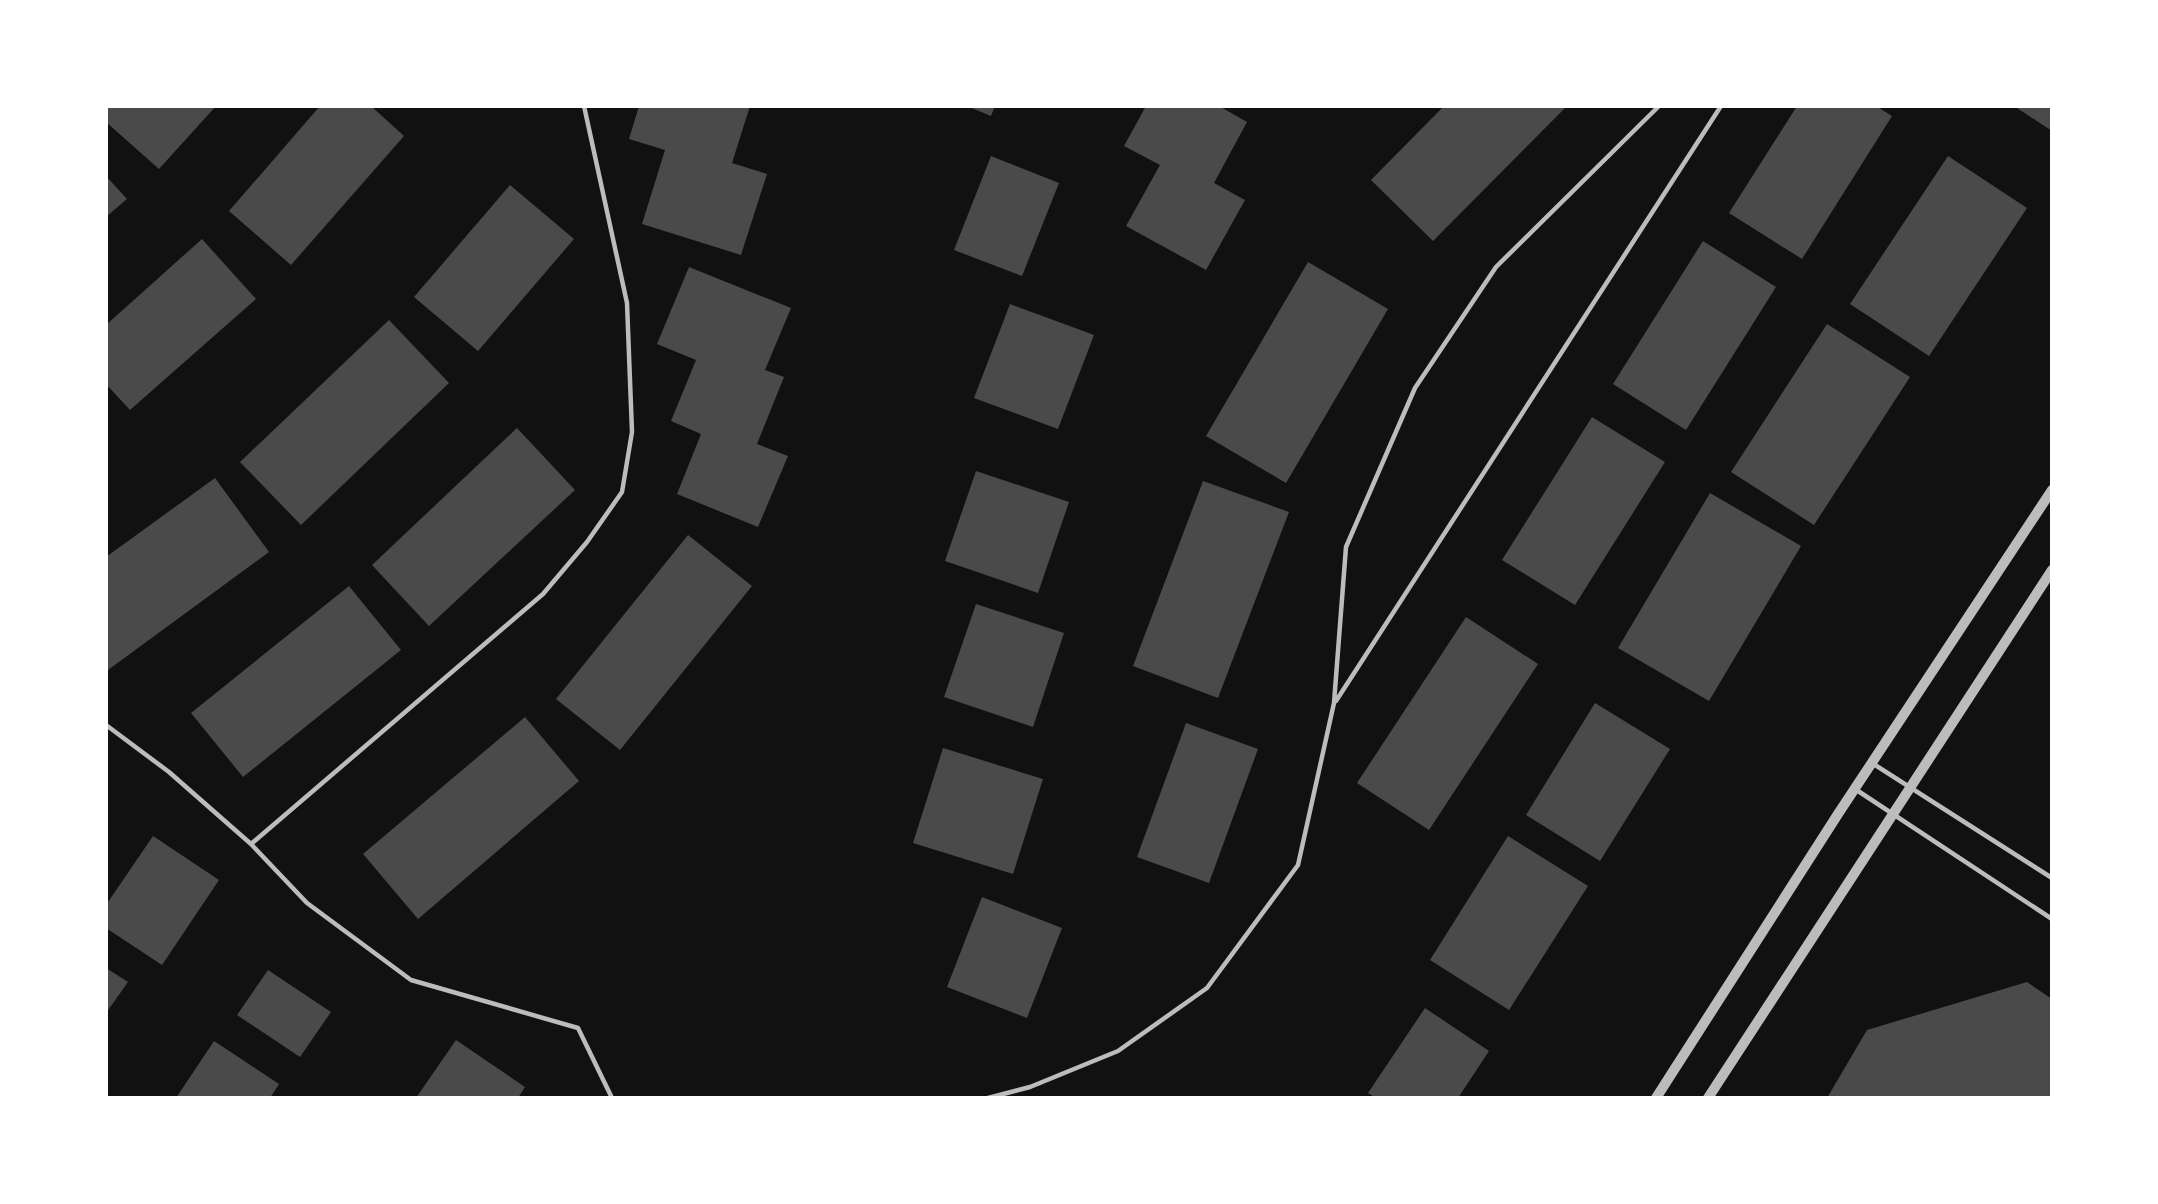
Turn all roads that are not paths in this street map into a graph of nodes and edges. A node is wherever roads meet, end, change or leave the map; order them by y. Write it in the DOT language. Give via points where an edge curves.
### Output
graph roads {
  1 [pos="584,106"];
  2 [pos="1659,106"];
  3 [pos="1721,106"];
  4 [pos="2052,490"];
  5 [pos="2052,570"];
  6 [pos="1334,703"];
  7 [pos="106,725"];
  8 [pos="1872,763"];
  9 [pos="1909,787"];
  10 [pos="1855,789"];
  11 [pos="1892,813"];
  12 [pos="251,844"];
  13 [pos="2052,878"];
  14 [pos="2052,919"];
  15 [pos="612,1098"];
  16 [pos="988,1098"];
  17 [pos="1656,1098"];
  18 [pos="1708,1098"];
  1 -- 12 [label="lane" via="627,303 632,432 622,492 543,594"];
  2 -- 6 [label="lane" via="1496,267 1415,388 1346,547"];
  3 -- 6 [label="lane"];
  4 -- 8 [label="street"];
  5 -- 9 [label="street"];
  6 -- 16 [label="lane" via="1298,865 1207,988 1118,1052 1030,1088"];
  7 -- 12 [label="lane" via="169,772"];
  8 -- 9 [label="lane"];
  8 -- 10 [label="street"];
  9 -- 11 [label="street"];
  9 -- 13 [label="lane"];
  10 -- 11 [label="lane"];
  10 -- 17 [label="street"];
  11 -- 14 [label="lane"];
  11 -- 18 [label="street"];
  12 -- 15 [label="lane" via="308,903 411,980 578,1028"];
}
